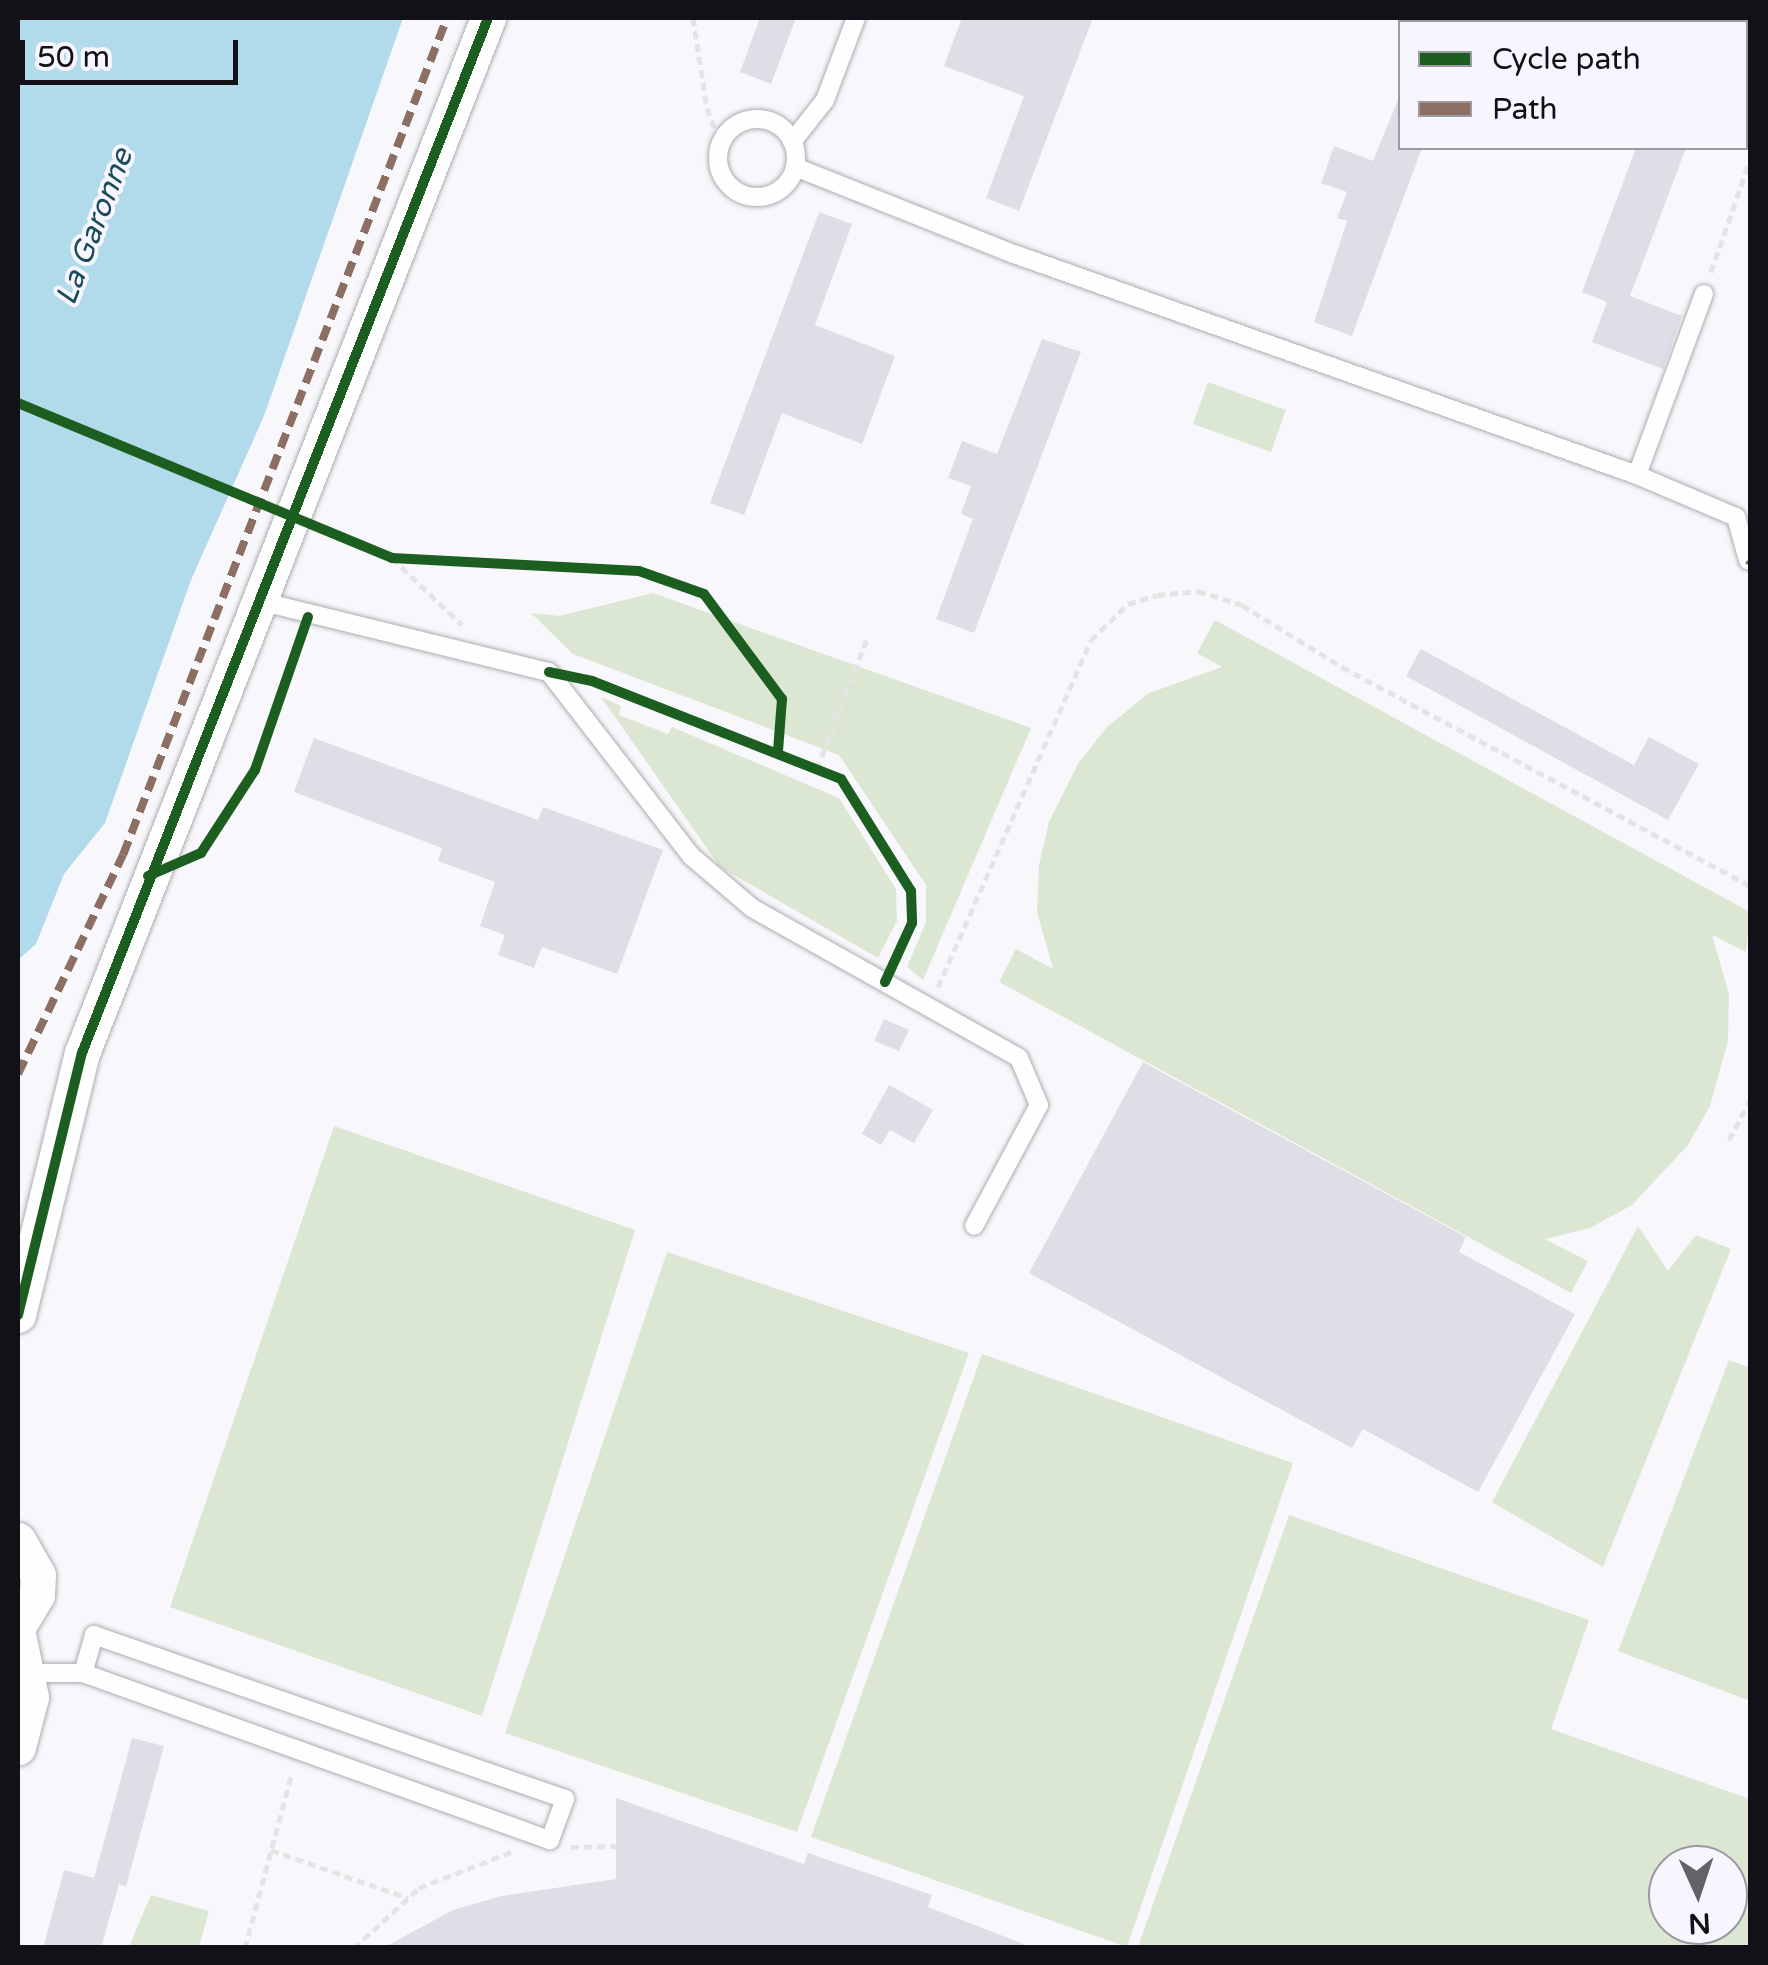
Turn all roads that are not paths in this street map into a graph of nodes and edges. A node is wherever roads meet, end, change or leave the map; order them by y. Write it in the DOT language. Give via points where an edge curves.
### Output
graph roads {
  1 [pos="488,18"];
  2 [pos="856,18"];
  3 [pos="792,142"];
  4 [pos="794,168"];
  5 [pos="1704,294"];
  6 [pos="1637,475"];
  7 [pos="1748,560"];
  8 [pos="263,602"];
  9 [pos="974,1226"];
  10 [pos="18,1315"];
  11 [pos="18,1540"];
  12 [pos="18,1630"];
  13 [pos="28,1673"];
  14 [pos="83,1673"];
  15 [pos="18,1747"];
  1 -- 8 [label="street"];
  2 -- 3 [label="lane" via="825,100"];
  3 -- 4 [label="lane"];
  3 -- 4 [label="lane" via="760,120 734,126 720,142 721,175 744,195 773,194"];
  4 -- 6 [label="lane" via="1014,254"];
  5 -- 6 [label="lane"];
  6 -- 7 [label="lane" via="1736,517"];
  8 -- 9 [label="lane" via="549,672 691,856 752,908 1018,1058 1039,1105"];
  8 -- 10 [label="street" via="82,1053"];
  11 -- 12 [label="street" via="38,1575 37,1595"];
  12 -- 13 [label="street"];
  13 -- 14 [label="lane"];
  13 -- 15 [label="street" via="31,1697"];
  14 -- 14 [label="lane" via="550,1840 564,1800 94,1635"];
}
